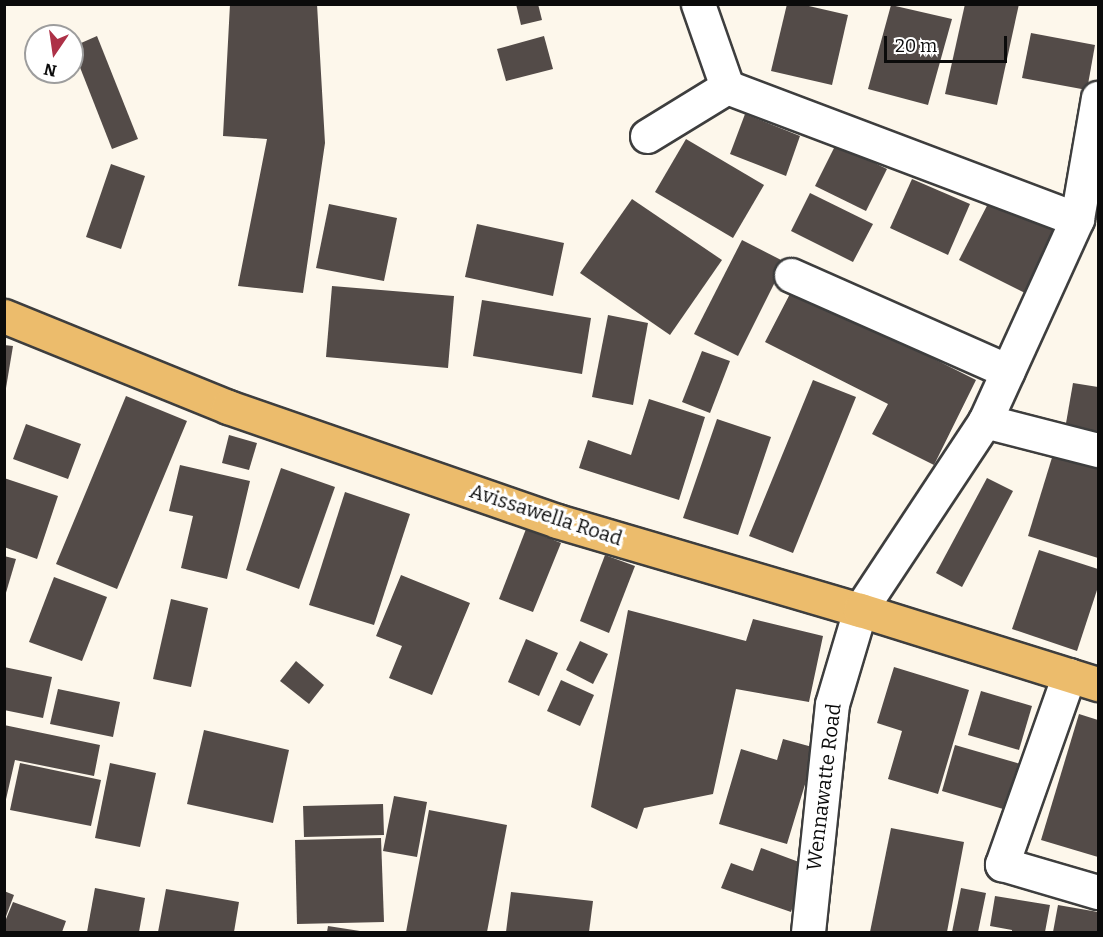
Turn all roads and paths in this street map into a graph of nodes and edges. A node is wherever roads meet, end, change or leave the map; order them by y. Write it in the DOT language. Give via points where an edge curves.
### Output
graph roads {
  1 [pos="698,4"];
  2 [pos="727,87"];
  3 [pos="1098,98"];
  4 [pos="647,136"];
  5 [pos="1077,219"];
  6 [pos="791,275"];
  7 [pos="4,316"];
  8 [pos="1008,371"];
  9 [pos="985,421"];
  10 [pos="1098,450"];
  11 [pos="860,610"];
  12 [pos="1084,679"];
  13 [pos="1098,892"];
  14 [pos="808,933"];
  1 -- 2 [label="street"];
  2 -- 4 [label="street"];
  2 -- 5 [label="street"];
  3 -- 5 [label="street, Wennawatte Road"];
  5 -- 8 [label="street, Wennawatte Road"];
  6 -- 8 [label="street"];
  7 -- 11 [label="main road, Avissawella Road" via="228,407 557,521"];
  8 -- 9 [label="street, Wennawatte Road"];
  9 -- 10 [label="street"];
  9 -- 11 [label="street, Wennawatte Road"];
  11 -- 12 [label="main road, Avissawella Road"];
  11 -- 14 [label="street, Wennawatte Road" via="832,704"];
  12 -- 13 [label="street" via="1002,864"];
}
